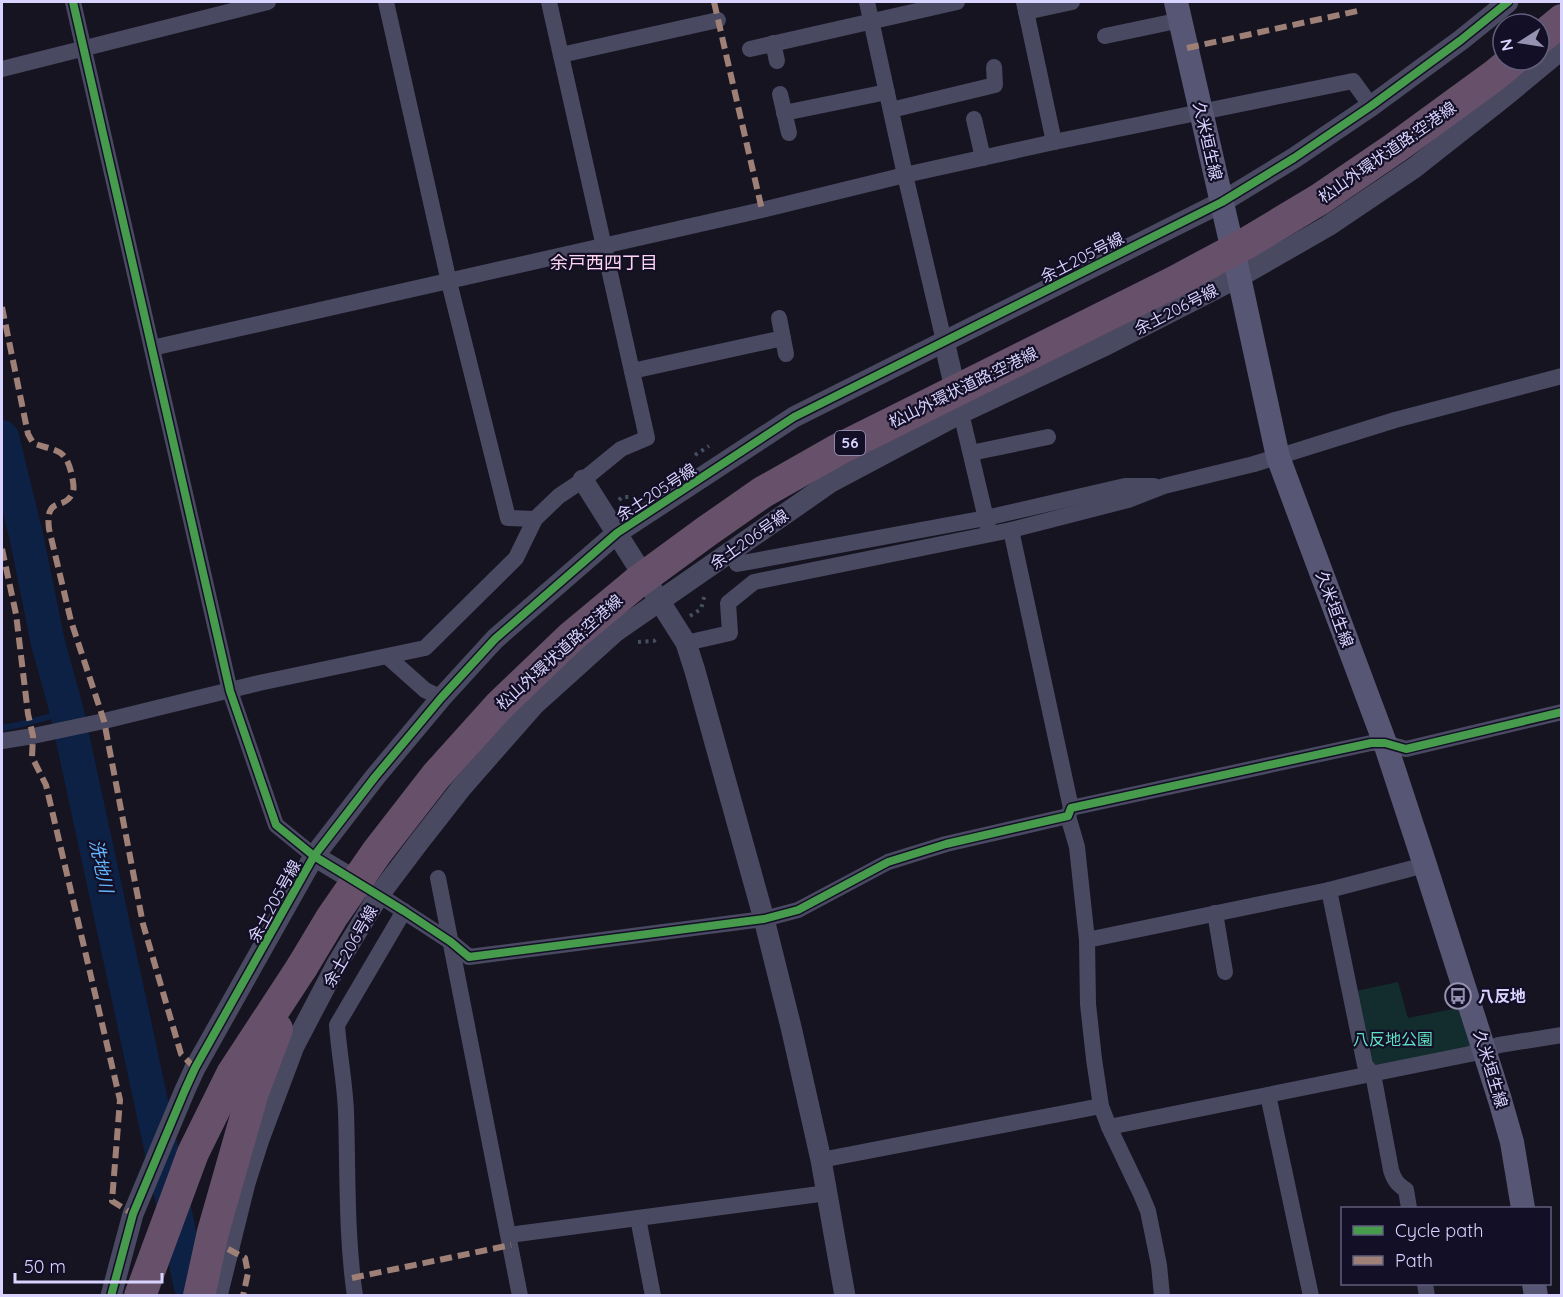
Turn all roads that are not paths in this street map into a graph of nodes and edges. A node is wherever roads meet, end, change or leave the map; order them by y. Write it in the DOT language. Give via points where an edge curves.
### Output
graph roads {
  1 [pos="73,2"];
  2 [pos="268,2"];
  3 [pos="386,2"];
  4 [pos="549,2"];
  5 [pos="867,2"];
  6 [pos="957,2"];
  7 [pos="1072,2"];
  8 [pos="1508,2"];
  9 [pos="1025,7"];
  10 [pos="1178,11"];
  11 [pos="718,20"];
  12 [pos="872,22"];
  13 [pos="1105,36"];
  14 [pos="773,43"];
  15 [pos="84,48"];
  16 [pos="750,49"];
  17 [pos="1562,49"];
  18 [pos="561,55"];
  19 [pos="777,61"];
  20 [pos="994,67"];
  21 [pos="2,69"];
  22 [pos="1499,72"];
  23 [pos="887,92"];
  24 [pos="780,94"];
  25 [pos="1371,106"];
  26 [pos="891,111"];
  27 [pos="1201,112"];
  28 [pos="784,113"];
  29 [pos="974,120"];
  30 [pos="789,133"];
  31 [pos="1054,142"];
  32 [pos="983,158"];
  33 [pos="905,175"];
  34 [pos="1222,202"];
  35 [pos="604,245"];
  36 [pos="1239,277"];
  37 [pos="449,282"];
  38 [pos="779,318"];
  39 [pos="944,340"];
  40 [pos="152,348"];
  41 [pos="633,371"];
  42 [pos="1562,376"];
  43 [pos="961,414"];
  44 [pos="1048,437"];
  45 [pos="971,453"];
  46 [pos="1278,457"];
  47 [pos="583,480"];
  48 [pos="1164,486"];
  49 [pos="535,519"];
  50 [pos="988,526"];
  51 [pos="1011,530"];
  52 [pos="616,533"];
  53 [pos="737,564"];
  54 [pos="659,601"];
  55 [pos="680,635"];
  56 [pos="388,657"];
  57 [pos="230,691"];
  58 [pos="441,698"];
  59 [pos="1562,712"];
  60 [pos="2,741"];
  61 [pos="1385,743"];
  62 [pos="1070,812"];
  63 [pos="315,855"];
  64 [pos="1425,865"];
  65 [pos="438,878"];
  66 [pos="1329,890"];
  67 [pos="379,895"];
  68 [pos="404,911"];
  69 [pos="1215,914"];
  70 [pos="764,919"];
  71 [pos="1087,940"];
  72 [pos="451,942"];
  73 [pos="302,967"];
  74 [pos="1225,972"];
  75 [pos="1562,1035"];
  76 [pos="1485,1049"];
  77 [pos="1373,1074"];
  78 [pos="1268,1095"];
  79 [pos="1101,1106"];
  80 [pos="1109,1128"];
  81 [pos="821,1160"];
  82 [pos="827,1193"];
  83 [pos="1410,1207"];
  84 [pos="1523,1207"];
  85 [pos="638,1218"];
  86 [pos="509,1235"];
  87 [pos="111,1296"];
  88 [pos="140,1296"];
  89 [pos="199,1296"];
  90 [pos="217,1296"];
  91 [pos="355,1296"];
  92 [pos="520,1296"];
  93 [pos="653,1296"];
  94 [pos="845,1296"];
  95 [pos="1162,1296"];
  96 [pos="1311,1296"];
  1 -- 15 [label="street"];
  2 -- 15 [label="street"];
  3 -- 37 [label="street"];
  4 -- 18 [label="street"];
  5 -- 12 [label="street"];
  6 -- 12 [label="street"];
  7 -- 9 [label="street"];
  8 -- 25 [label="street, 余土205号線"];
  9 -- 31 [label="street"];
  10 -- 13 [label="street"];
  10 -- 27 [label="main road, 久米垣生線"];
  11 -- 18 [label="street"];
  12 -- 14 [label="street"];
  12 -- 23 [label="street"];
  14 -- 16 [label="street"];
  14 -- 19 [label="street"];
  15 -- 21 [label="street"];
  15 -- 40 [label="street"];
  17 -- 36 [label="street, 余土206号線" via="1414,168 1328,226"];
  18 -- 35 [label="street"];
  20 -- 26 [label="street" via="995,85"];
  22 -- 73 [label="highway, 松山外環状道路;空港線 / 56, bridge" via="1320,199 1245,244 839,449 763,492 636,583 571,637 500,705 436,776 377,852"];
  23 -- 26 [label="street"];
  23 -- 28 [label="street"];
  24 -- 28 [label="street"];
  25 -- 27 [label="street" via="1353,81"];
  25 -- 34 [label="street, 余土205号線"];
  26 -- 33 [label="street"];
  27 -- 31 [label="street"];
  27 -- 34 [label="main road, 久米垣生線"];
  28 -- 30 [label="street"];
  29 -- 32 [label="street"];
  31 -- 32 [label="street"];
  32 -- 33 [label="street"];
  33 -- 35 [label="street"];
  33 -- 39 [label="street"];
  34 -- 36 [label="main road, 久米垣生線"];
  34 -- 39 [label="street, 余土205号線"];
  35 -- 37 [label="street"];
  35 -- 41 [label="street"];
  36 -- 43 [label="street, 余土206号線"];
  36 -- 46 [label="main road, 久米垣生線"];
  37 -- 40 [label="street"];
  37 -- 49 [label="street" via="508,518"];
  38 -- 41 [label="street" via="785,346"];
  39 -- 43 [label="street"];
  39 -- 52 [label="street, 余土205号線" via="794,417"];
  40 -- 57 [label="street"];
  41 -- 47 [label="street" via="647,438 621,449"];
  42 -- 46 [label="street" via="1395,420"];
  43 -- 45 [label="street"];
  43 -- 54 [label="street, 余土206号線" via="831,482"];
  44 -- 45 [label="street"];
  45 -- 50 [label="street"];
  46 -- 48 [label="street"];
  46 -- 61 [label="main road, 久米垣生線"];
  47 -- 49 [label="street"];
  47 -- 52 [label="street"];
  48 -- 50 [label="street" via="1125,486"];
  48 -- 51 [label="street" via="1128,500"];
  49 -- 56 [label="street" via="516,558 425,648"];
  50 -- 51 [label="street"];
  50 -- 53 [label="street"];
  50 -- 55 [label="street" via="754,582 728,603 730,633"];
  51 -- 62 [label="street"];
  52 -- 54 [label="street"];
  52 -- 58 [label="street, 余土205号線" via="495,639"];
  54 -- 55 [label="street"];
  54 -- 67 [label="street, 余土206号線" via="615,632 534,705 462,787"];
  55 -- 70 [label="street"];
  56 -- 57 [label="street"];
  56 -- 58 [label="street" via="425,690"];
  57 -- 60 [label="street"];
  57 -- 63 [label="street" via="276,825"];
  58 -- 63 [label="street, 余土205号線"];
  59 -- 61 [label="street" via="1406,749"];
  61 -- 62 [label="street" via="1371,742"];
  61 -- 64 [label="main road, 久米垣生線"];
  62 -- 70 [label="street" via="888,862 798,910"];
  62 -- 71 [label="street"];
  63 -- 67 [label="street"];
  63 -- 87 [label="street, 余土205号線" via="195,1068 133,1214"];
  64 -- 66 [label="street"];
  64 -- 76 [label="main road, 久米垣生線"];
  65 -- 72 [label="street"];
  66 -- 69 [label="street"];
  66 -- 77 [label="street" via="1365,1065"];
  67 -- 68 [label="street"];
  67 -- 90 [label="street, 余土206号線" via="294,1046 245,1183"];
  68 -- 72 [label="street"];
  68 -- 91 [label="street" via="337,1025 345,1089"];
  69 -- 71 [label="street"];
  69 -- 74 [label="street"];
  70 -- 72 [label="street" via="469,957"];
  70 -- 81 [label="street"];
  71 -- 79 [label="street" via="1088,1004"];
  72 -- 86 [label="street"];
  73 -- 88 [label="highway" via="232,1074 193,1153"];
  73 -- 89 [label="highway" via="253,1092"];
  75 -- 76 [label="street"];
  76 -- 77 [label="street"];
  76 -- 84 [label="main road, 久米垣生線" via="1512,1142"];
  77 -- 78 [label="street"];
  77 -- 83 [label="street" via="1391,1170 1406,1190"];
  78 -- 80 [label="street"];
  78 -- 96 [label="street"];
  79 -- 80 [label="street"];
  79 -- 81 [label="street"];
  80 -- 95 [label="street" via="1148,1211"];
  81 -- 82 [label="street"];
  82 -- 85 [label="street"];
  82 -- 94 [label="street"];
  85 -- 86 [label="street"];
  85 -- 93 [label="street"];
  86 -- 92 [label="street"];
}
